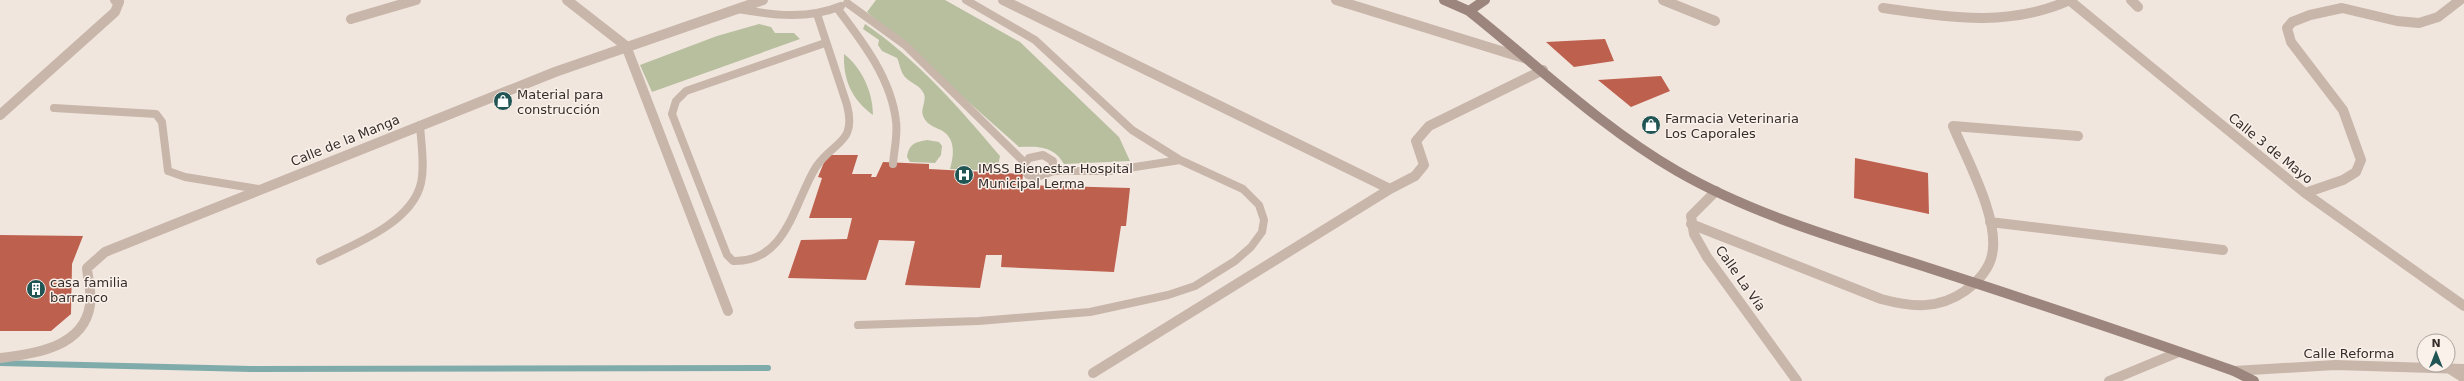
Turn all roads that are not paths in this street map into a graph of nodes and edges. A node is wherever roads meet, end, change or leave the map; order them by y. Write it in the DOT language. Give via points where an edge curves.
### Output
graph roads {
  1 [pos="115,0"];
  2 [pos="416,0"];
  3 [pos="567,0"];
  4 [pos="763,0"];
  5 [pos="966,0"];
  6 [pos="1003,0"];
  7 [pos="1336,0"];
  8 [pos="1485,0"];
  9 [pos="1663,0"];
  10 [pos="2069,0"];
  11 [pos="2131,0"];
  12 [pos="2460,0"];
  13 [pos="1447,1"];
  14 [pos="849,2"];
  15 [pos="2138,7"];
  16 [pos="837,8"];
  17 [pos="1883,8"];
  18 [pos="738,9"];
  19 [pos="1469,11"];
  20 [pos="817,14"];
  21 [pos="351,19"];
  22 [pos="1715,21"];
  23 [pos="825,43"];
  24 [pos="626,46"];
  25 [pos="1533,61"];
  26 [pos="1543,70"];
  27 [pos="54,108"];
  28 [pos="0,115"];
  29 [pos="420,125"];
  30 [pos="2078,136"];
  31 [pos="1180,160"];
  32 [pos="1024,162"];
  33 [pos="893,164"];
  34 [pos="1052,171"];
  35 [pos="258,189"];
  36 [pos="1390,189"];
  37 [pos="1716,191"];
  38 [pos="2305,193"];
  39 [pos="1990,222"];
  40 [pos="1691,224"];
  41 [pos="2223,250"];
  42 [pos="320,261"];
  43 [pos="1976,284"];
  44 [pos="2464,306"];
  45 [pos="728,311"];
  46 [pos="858,325"];
  47 [pos="2179,352"];
  48 [pos="0,358"];
  49 [pos="2416,368"];
  50 [pos="2234,371"];
  51 [pos="1093,373"];
  52 [pos="1797,381"];
  53 [pos="2109,381"];
  54 [pos="2254,381"];
  1 -- 28 [label="street" via="118,7 115,12"];
  2 -- 21 [label="street"];
  3 -- 24 [label="street"];
  4 -- 18 [label="street, Calle de la Manga"];
  5 -- 31 [label="lane" via="1035,40 1132,130"];
  6 -- 36 [label="street"];
  7 -- 25 [label="street"];
  8 -- 19 [label="main road"];
  9 -- 22 [label="street"];
  10 -- 17 [label="street" via="2056,8 2035,14 1993,18 1932,15"];
  10 -- 38 [label="street, Calle 3 de Mayo"];
  11 -- 15 [label="street"];
  12 -- 38 [label="street" via="2431,21 2390,20 2341,8 2292,22 2287,28 2292,42 2343,110 2361,160 2356,172 2343,180"];
  13 -- 19 [label="main road"];
  14 -- 16 [label="lane"];
  14 -- 32 [label="lane" via="911,49"];
  16 -- 20 [label="lane"];
  16 -- 33 [label="lane" via="868,50 885,82 896,122"];
  18 -- 20 [label="lane" via="774,15"];
  18 -- 24 [label="street, Calle de la Manga"];
  19 -- 25 [label="main road"];
  20 -- 23 [label="lane"];
  23 -- 23 [label="lane" via="686,91 672,106 672,114 727,255 733,261 750,260 774,246 785,236 814,171 823,157 847,137 850,125 848,106"];
  24 -- 29 [label="street, Calle de la Manga"];
  24 -- 45 [label="street"];
  25 -- 26 [label="main road"];
  26 -- 36 [label="street" via="1429,126 1416,141 1424,165 1415,176"];
  26 -- 37 [label="main road" via="1641,148"];
  27 -- 35 [label="lane" via="156,114 162,122 168,171 185,177"];
  29 -- 35 [label="street, Calle de la Manga"];
  29 -- 42 [label="lane" via="420,185 410,205 391,225"];
  30 -- 39 [label="street" via="1953,126"];
  31 -- 34 [label="lane" via="1131,169"];
  31 -- 46 [label="lane" via="1242,189 1259,205 1264,220 1262,232 1251,247 1235,261 1195,286 1168,295 1090,312 979,321"];
  32 -- 34 [label="lane" via="1023,171 1033,177 1047,175"];
  32 -- 34 [label="lane" via="1029,158 1043,155 1053,161"];
  35 -- 48 [label="street, Calle de la Manga" via="99,255 87,268 90,304 86,319 77,332 42,352"];
  36 -- 51 [label="street"];
  37 -- 40 [label="street" via="1691,216"];
  37 -- 43 [label="main road" via="1795,225"];
  38 -- 44 [label="street, Calle 3 de Mayo"];
  39 -- 41 [label="street"];
  39 -- 43 [label="street" via="1993,250"];
  40 -- 43 [label="street" via="1874,296 1910,307 1929,307 1946,302"];
  40 -- 52 [label="street, Calle La Vía" via="1707,257"];
  43 -- 47 [label="main road" via="2102,324"];
  47 -- 50 [label="main road"];
  47 -- 53 [label="street"];
  49 -- 50 [label="street, Calle Reforma" via="2335,365"];
  50 -- 54 [label="main road"];
}
